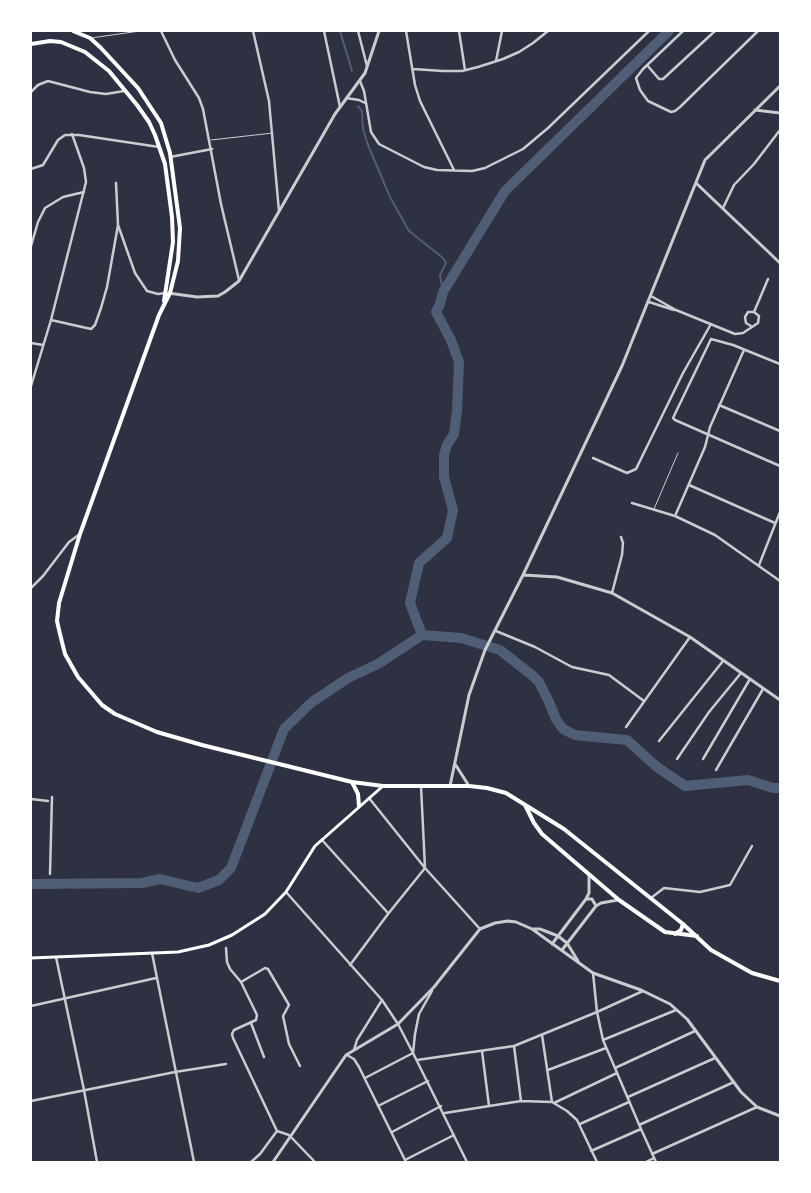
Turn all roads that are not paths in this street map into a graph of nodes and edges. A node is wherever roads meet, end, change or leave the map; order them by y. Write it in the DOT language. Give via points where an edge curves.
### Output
graph roads {
  1 [pos="73,31"];
  2 [pos="90,31"];
  3 [pos="140,31"];
  4 [pos="161,31"];
  5 [pos="253,31"];
  6 [pos="324,31"];
  7 [pos="358,31"];
  8 [pos="380,31"];
  9 [pos="406,31"];
  10 [pos="459,31"];
  11 [pos="502,31"];
  12 [pos="548,31"];
  13 [pos="649,31"];
  14 [pos="683,31"];
  15 [pos="715,31"];
  16 [pos="758,31"];
  17 [pos="89,37"];
  18 [pos="31,44"];
  19 [pos="496,61"];
  20 [pos="647,66"];
  21 [pos="368,67"];
  22 [pos="413,69"];
  23 [pos="465,70"];
  24 [pos="360,81"];
  25 [pos="780,86"];
  26 [pos="126,91"];
  27 [pos="31,92"];
  28 [pos="346,98"];
  29 [pos="365,103"];
  30 [pos="340,107"];
  31 [pos="754,110"];
  32 [pos="780,113"];
  33 [pos="780,130"];
  34 [pos="72,134"];
  35 [pos="273,134"];
  36 [pos="210,140"];
  37 [pos="160,148"];
  38 [pos="212,149"];
  39 [pos="170,156"];
  40 [pos="31,169"];
  41 [pos="454,171"];
  42 [pos="116,183"];
  43 [pos="696,183"];
  44 [pos="84,192"];
  45 [pos="723,208"];
  46 [pos="279,211"];
  47 [pos="118,225"];
  48 [pos="31,246"];
  49 [pos="780,263"];
  50 [pos="768,279"];
  51 [pos="239,281"];
  52 [pos="167,293"];
  53 [pos="652,296"];
  54 [pos="649,302"];
  55 [pos="676,310"];
  56 [pos="754,312"];
  57 [pos="51,320"];
  58 [pos="711,324"];
  59 [pos="753,326"];
  60 [pos="31,343"];
  61 [pos="43,345"];
  62 [pos="744,350"];
  63 [pos="780,364"];
  64 [pos="31,386"];
  65 [pos="719,405"];
  66 [pos="780,431"];
  67 [pos="709,435"];
  68 [pos="678,453"];
  69 [pos="593,458"];
  70 [pos="780,466"];
  71 [pos="689,485"];
  72 [pos="632,503"];
  73 [pos="654,510"];
  74 [pos="780,512"];
  75 [pos="675,516"];
  76 [pos="775,523"];
  77 [pos="80,534"];
  78 [pos="621,537"];
  79 [pos="759,565"];
  80 [pos="523,575"];
  81 [pos="780,581"];
  82 [pos="31,588"];
  83 [pos="612,593"];
  84 [pos="496,631"];
  85 [pos="690,637"];
  86 [pos="723,661"];
  87 [pos="741,673"];
  88 [pos="750,679"];
  89 [pos="763,689"];
  90 [pos="780,700"];
  91 [pos="644,701"];
  92 [pos="626,727"];
  93 [pos="659,740"];
  94 [pos="677,759"];
  95 [pos="703,759"];
  96 [pos="455,763"];
  97 [pos="716,770"];
  98 [pos="352,782"];
  99 [pos="382,786"];
  100 [pos="421,786"];
  101 [pos="450,786"];
  102 [pos="469,786"];
  103 [pos="52,797"];
  104 [pos="369,798"];
  105 [pos="31,799"];
  106 [pos="48,801"];
  107 [pos="525,805"];
  108 [pos="359,806"];
  109 [pos="542,814"];
  110 [pos="534,823"];
  111 [pos="322,840"];
  112 [pos="752,846"];
  113 [pos="426,868"];
  114 [pos="50,874"];
  115 [pos="589,875"];
  116 [pos="286,892"];
  117 [pos="651,898"];
  118 [pos="586,899"];
  119 [pos="619,900"];
  120 [pos="596,906"];
  121 [pos="388,914"];
  122 [pos="683,924"];
  123 [pos="480,929"];
  124 [pos="532,929"];
  125 [pos="676,934"];
  126 [pos="558,936"];
  127 [pos="698,936"];
  128 [pos="552,944"];
  129 [pos="567,944"];
  130 [pos="226,948"];
  131 [pos="562,950"];
  132 [pos="152,953"];
  133 [pos="56,957"];
  134 [pos="31,958"];
  135 [pos="580,963"];
  136 [pos="350,965"];
  137 [pos="593,973"];
  138 [pos="156,978"];
  139 [pos="780,981"];
  140 [pos="241,982"];
  141 [pos="434,987"];
  142 [pos="643,991"];
  143 [pos="64,999"];
  144 [pos="382,1000"];
  145 [pos="31,1006"];
  146 [pos="677,1009"];
  147 [pos="597,1012"];
  148 [pos="250,1023"];
  149 [pos="398,1024"];
  150 [pos="696,1031"];
  151 [pos="542,1035"];
  152 [pos="604,1040"];
  153 [pos="514,1046"];
  154 [pos="606,1048"];
  155 [pos="354,1050"];
  156 [pos="482,1051"];
  157 [pos="414,1053"];
  158 [pos="346,1054"];
  159 [pos="264,1057"];
  160 [pos="717,1057"];
  161 [pos="417,1060"];
  162 [pos="226,1064"];
  163 [pos="300,1066"];
  164 [pos="615,1068"];
  165 [pos="548,1070"];
  166 [pos="175,1072"];
  167 [pos="617,1073"];
  168 [pos="365,1078"];
  169 [pos="428,1081"];
  170 [pos="734,1082"];
  171 [pos="84,1090"];
  172 [pos="628,1097"];
  173 [pos="31,1101"];
  174 [pos="521,1101"];
  175 [pos="553,1102"];
  176 [pos="629,1102"];
  177 [pos="378,1106"];
  178 [pos="441,1106"];
  179 [pos="489,1106"];
  180 [pos="756,1107"];
  181 [pos="444,1113"];
  182 [pos="780,1116"];
  183 [pos="580,1124"];
  184 [pos="639,1125"];
  185 [pos="640,1129"];
  186 [pos="277,1131"];
  187 [pos="392,1132"];
  188 [pos="290,1135"];
  189 [pos="454,1135"];
  190 [pos="591,1151"];
  191 [pos="652,1154"];
  192 [pos="655,1160"];
  193 [pos="405,1161"];
  194 [pos="97,1162"];
  195 [pos="194,1162"];
  196 [pos="251,1162"];
  197 [pos="272,1162"];
  198 [pos="315,1162"];
  199 [pos="467,1162"];
  200 [pos="597,1162"];
  201 [pos="646,1162"];
  1 -- 17 [label="main road"];
  2 -- 17 [label="street"];
  3 -- 17 [label="lane"];
  4 -- 36 [label="street" via="199,98"];
  5 -- 35 [label="street" via="266,84"];
  6 -- 30 [label="street"];
  7 -- 21 [label="street"];
  8 -- 21 [label="street"];
  9 -- 22 [label="street"];
  10 -- 23 [label="street"];
  11 -- 19 [label="street"];
  12 -- 19 [label="street" via="519,52"];
  13 -- 41 [label="street" via="523,149 485,168"];
  14 -- 20 [label="street"];
  15 -- 20 [label="street" via="664,79 659,79"];
  16 -- 20 [label="street" via="673,112 648,101 640,90 636,78"];
  17 -- 39 [label="main road" via="138,88 155,112"];
  18 -- 26 [label="main road" via="61,42 73,46 109,71"];
  19 -- 23 [label="street"];
  21 -- 24 [label="street"];
  22 -- 23 [label="street"];
  22 -- 41 [label="street" via="420,101"];
  24 -- 28 [label="street"];
  24 -- 29 [label="street"];
  25 -- 31 [label="street"];
  26 -- 27 [label="street" via="90,92 48,81"];
  26 -- 37 [label="main road" via="149,122"];
  28 -- 29 [label="street"];
  28 -- 30 [label="street"];
  29 -- 41 [label="street" via="371,132 379,144 424,167"];
  30 -- 46 [label="street"];
  31 -- 32 [label="street"];
  31 -- 43 [label="street" via="708,156"];
  33 -- 45 [label="street" via="734,185"];
  34 -- 37 [label="street"];
  34 -- 40 [label="street" via="59,138 43,165"];
  34 -- 44 [label="street" via="86,174"];
  35 -- 36 [label="lane"];
  35 -- 46 [label="street"];
  36 -- 38 [label="street"];
  37 -- 52 [label="main road" via="172,217 173,242"];
  38 -- 39 [label="street"];
  38 -- 51 [label="street"];
  39 -- 52 [label="main road" via="180,228 178,261"];
  42 -- 47 [label="street"];
  43 -- 45 [label="street"];
  43 -- 53 [label="street"];
  44 -- 48 [label="street" via="63,197 45,208"];
  44 -- 57 [label="street"];
  45 -- 49 [label="street"];
  46 -- 51 [label="street"];
  47 -- 52 [label="street" via="139,281 147,291"];
  47 -- 57 [label="street" via="97,322 91,329"];
  50 -- 56 [label="street"];
  51 -- 52 [label="street" via="218,296"];
  52 -- 77 [label="main road"];
  53 -- 54 [label="street"];
  53 -- 55 [label="street"];
  54 -- 55 [label="street"];
  54 -- 80 [label="street"];
  55 -- 58 [label="street"];
  56 -- 59 [label="street" via="759,318"];
  56 -- 59 [label="street" via="748,312 745,319"];
  57 -- 61 [label="street"];
  58 -- 59 [label="street" via="739,334"];
  58 -- 69 [label="street" via="682,373 636,469 627,473"];
  60 -- 61 [label="street"];
  61 -- 64 [label="street"];
  62 -- 63 [label="street"];
  62 -- 65 [label="street"];
  62 -- 67 [label="street" via="711,339 674,414 674,420"];
  65 -- 66 [label="street"];
  65 -- 67 [label="street"];
  67 -- 70 [label="street"];
  67 -- 71 [label="street"];
  68 -- 73 [label="lane"];
  71 -- 75 [label="street"];
  71 -- 76 [label="street"];
  72 -- 73 [label="street"];
  73 -- 75 [label="street"];
  74 -- 76 [label="street"];
  75 -- 79 [label="street" via="715,535"];
  76 -- 79 [label="street"];
  77 -- 82 [label="street" via="69,542"];
  77 -- 98 [label="main road" via="59,603 57,621 65,654 78,677 102,705 132,722 166,734 272,764"];
  78 -- 83 [label="street" via="622,555"];
  79 -- 81 [label="street"];
  80 -- 83 [label="street" via="557,577"];
  80 -- 84 [label="street"];
  83 -- 85 [label="street"];
  84 -- 91 [label="street" via="535,646 572,667 609,675"];
  84 -- 96 [label="street" via="485,650 469,695"];
  85 -- 86 [label="street"];
  85 -- 91 [label="street"];
  86 -- 87 [label="street"];
  86 -- 93 [label="street"];
  87 -- 88 [label="street"];
  87 -- 94 [label="street"];
  88 -- 89 [label="street"];
  88 -- 95 [label="street"];
  89 -- 90 [label="street"];
  89 -- 97 [label="street"];
  91 -- 92 [label="street"];
  96 -- 101 [label="street"];
  96 -- 102 [label="street"];
  98 -- 99 [label="main road"];
  98 -- 108 [label="main road"];
  99 -- 100 [label="main road"];
  99 -- 104 [label="main road"];
  100 -- 101 [label="main road"];
  100 -- 113 [label="street"];
  101 -- 102 [label="main road"];
  102 -- 107 [label="main road" via="498,791"];
  103 -- 114 [label="street"];
  104 -- 108 [label="main road"];
  104 -- 113 [label="street"];
  105 -- 106 [label="street"];
  107 -- 109 [label="main road"];
  107 -- 110 [label="main road"];
  108 -- 111 [label="main road"];
  109 -- 110 [label="main road"];
  109 -- 117 [label="main road"];
  110 -- 115 [label="main road"];
  111 -- 116 [label="main road"];
  111 -- 121 [label="street"];
  112 -- 117 [label="street" via="730,885 700,892 664,888"];
  113 -- 121 [label="street"];
  113 -- 123 [label="street"];
  115 -- 118 [label="street"];
  115 -- 119 [label="main road"];
  116 -- 132 [label="main road" via="261,918 220,941 188,950"];
  116 -- 136 [label="street"];
  117 -- 122 [label="main road"];
  118 -- 120 [label="street" via="592,899"];
  118 -- 126 [label="street"];
  119 -- 120 [label="street"];
  119 -- 125 [label="main road" via="657,927"];
  120 -- 129 [label="street"];
  121 -- 136 [label="street"];
  122 -- 125 [label="main road"];
  122 -- 127 [label="main road"];
  123 -- 124 [label="street" via="508,921"];
  123 -- 141 [label="street"];
  124 -- 126 [label="street"];
  124 -- 128 [label="street"];
  125 -- 127 [label="main road"];
  126 -- 128 [label="street"];
  126 -- 129 [label="street"];
  127 -- 139 [label="main road" via="727,960 752,973"];
  128 -- 131 [label="street"];
  129 -- 131 [label="street"];
  129 -- 135 [label="street"];
  130 -- 140 [label="street" via="230,969"];
  131 -- 135 [label="street"];
  132 -- 133 [label="main road"];
  132 -- 138 [label="street"];
  133 -- 134 [label="main road"];
  133 -- 143 [label="street"];
  135 -- 137 [label="street"];
  136 -- 144 [label="street"];
  137 -- 142 [label="street"];
  137 -- 147 [label="street"];
  138 -- 143 [label="street"];
  138 -- 166 [label="street"];
  140 -- 148 [label="street" via="257,1016"];
  140 -- 163 [label="street" via="268,969 289,1005 283,1016 289,1044"];
  141 -- 149 [label="street"];
  141 -- 157 [label="street" via="419,1014"];
  142 -- 146 [label="street"];
  142 -- 147 [label="street"];
  143 -- 145 [label="street"];
  143 -- 171 [label="street"];
  144 -- 149 [label="street"];
  144 -- 155 [label="street"];
  146 -- 150 [label="street"];
  146 -- 152 [label="street"];
  147 -- 151 [label="street"];
  147 -- 152 [label="street"];
  148 -- 159 [label="street"];
  148 -- 186 [label="street" via="234,1030 233,1038"];
  149 -- 155 [label="street"];
  149 -- 157 [label="street"];
  150 -- 160 [label="street"];
  150 -- 164 [label="street"];
  151 -- 153 [label="street"];
  151 -- 165 [label="street"];
  152 -- 154 [label="street"];
  153 -- 156 [label="street"];
  153 -- 174 [label="street"];
  154 -- 164 [label="street"];
  154 -- 165 [label="street"];
  155 -- 158 [label="street"];
  156 -- 161 [label="street"];
  156 -- 179 [label="street"];
  157 -- 161 [label="street"];
  157 -- 168 [label="street"];
  158 -- 168 [label="street" via="354,1060"];
  158 -- 188 [label="street"];
  160 -- 170 [label="street"];
  160 -- 172 [label="street"];
  161 -- 169 [label="street"];
  162 -- 166 [label="street"];
  164 -- 167 [label="street"];
  165 -- 175 [label="street"];
  166 -- 171 [label="street"];
  166 -- 195 [label="street"];
  167 -- 172 [label="street"];
  167 -- 175 [label="street"];
  168 -- 177 [label="street"];
  169 -- 177 [label="street"];
  169 -- 178 [label="street"];
  170 -- 180 [label="street"];
  170 -- 184 [label="street"];
  171 -- 173 [label="street"];
  171 -- 194 [label="street"];
  172 -- 176 [label="street"];
  174 -- 175 [label="street"];
  174 -- 179 [label="street"];
  175 -- 183 [label="street" via="572,1114"];
  176 -- 183 [label="street"];
  176 -- 184 [label="street"];
  177 -- 187 [label="street"];
  178 -- 181 [label="street"];
  178 -- 187 [label="street"];
  179 -- 181 [label="street"];
  180 -- 182 [label="street"];
  180 -- 191 [label="street"];
  181 -- 189 [label="street"];
  183 -- 190 [label="street"];
  184 -- 185 [label="street"];
  185 -- 190 [label="street"];
  185 -- 191 [label="street"];
  186 -- 188 [label="street"];
  186 -- 196 [label="street"];
  187 -- 193 [label="street"];
  188 -- 197 [label="street"];
  188 -- 198 [label="street"];
  189 -- 193 [label="street"];
  189 -- 199 [label="street"];
  190 -- 200 [label="street"];
  191 -- 192 [label="street"];
  192 -- 201 [label="street"];
}
